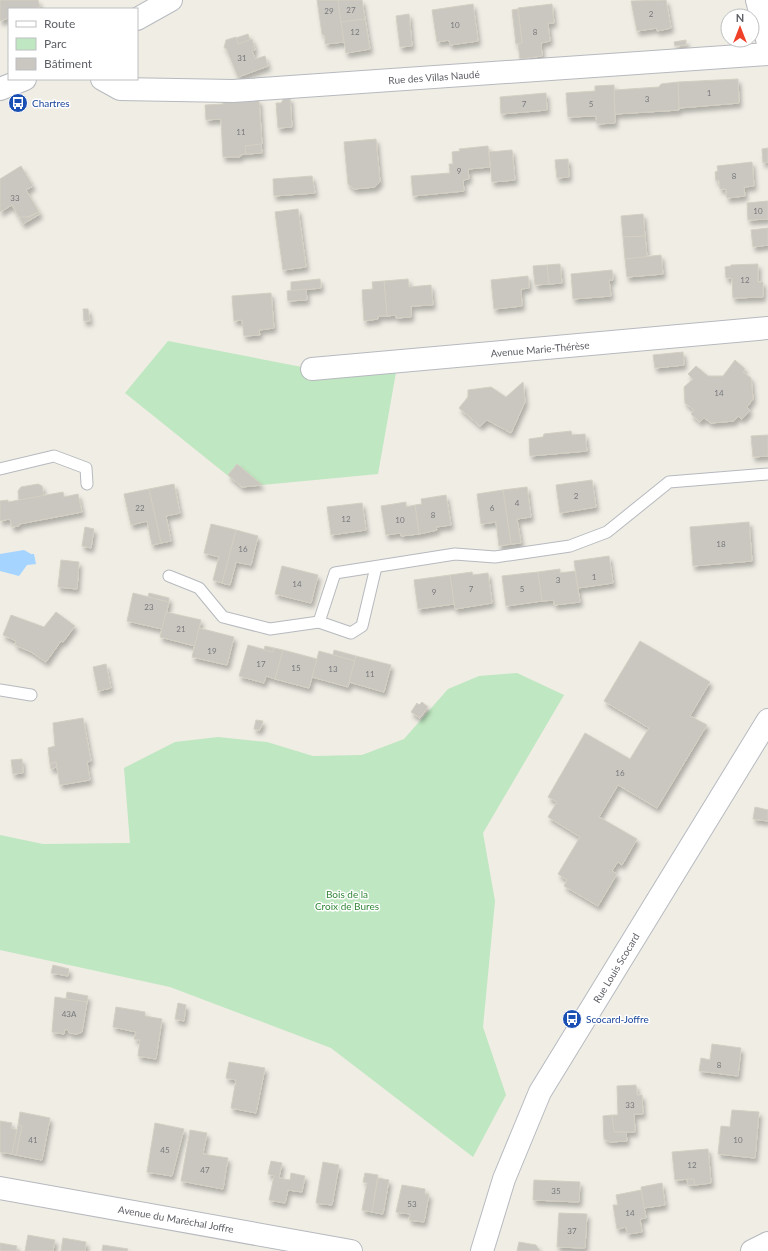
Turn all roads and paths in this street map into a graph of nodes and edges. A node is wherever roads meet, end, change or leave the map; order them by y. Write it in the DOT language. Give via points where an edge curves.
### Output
graph roads {
  1 [pos="170,0"];
  2 [pos="757,0"];
  3 [pos="138,18"];
  4 [pos="768,44"];
  5 [pos="768,54"];
  6 [pos="22,80"];
  7 [pos="104,80"];
  8 [pos="0,89"];
  9 [pos="768,328"];
  10 [pos="312,369"];
  11 [pos="0,469"];
  12 [pos="768,474"];
  13 [pos="87,484"];
  14 [pos="376,567"];
  15 [pos="169,576"];
  16 [pos="319,622"];
  17 [pos="0,690"];
  18 [pos="31,695"];
  19 [pos="768,720"];
  20 [pos="0,1188"];
  21 [pos="768,1243"];
  22 [pos="351,1251"];
  23 [pos="482,1251"];
  24 [pos="752,1251"];
  1 -- 3 [label="street"];
  2 -- 4 [label="street"];
  5 -- 7 [label="street, Rue des Villas Naudé" via="232,91 120,89"];
  6 -- 8 [label="street"];
  9 -- 10 [label="street, Avenue Marie-Thérèse"];
  11 -- 13 [label="lane" via="54,456 86,468"];
  12 -- 14 [label="lane" via="669,482 607,532 570,546 495,557 455,554"];
  14 -- 16 [label="lane" via="335,573"];
  14 -- 16 [label="lane" via="362,626 351,633"];
  15 -- 16 [label="lane" via="199,588 223,617 270,629"];
  17 -- 18 [label="lane"];
  19 -- 23 [label="street, Rue Louis Scocard" via="540,1092 504,1179"];
  20 -- 22 [label="street, Avenue du Maréchal Joffre"];
  21 -- 24 [label="street"];
}
